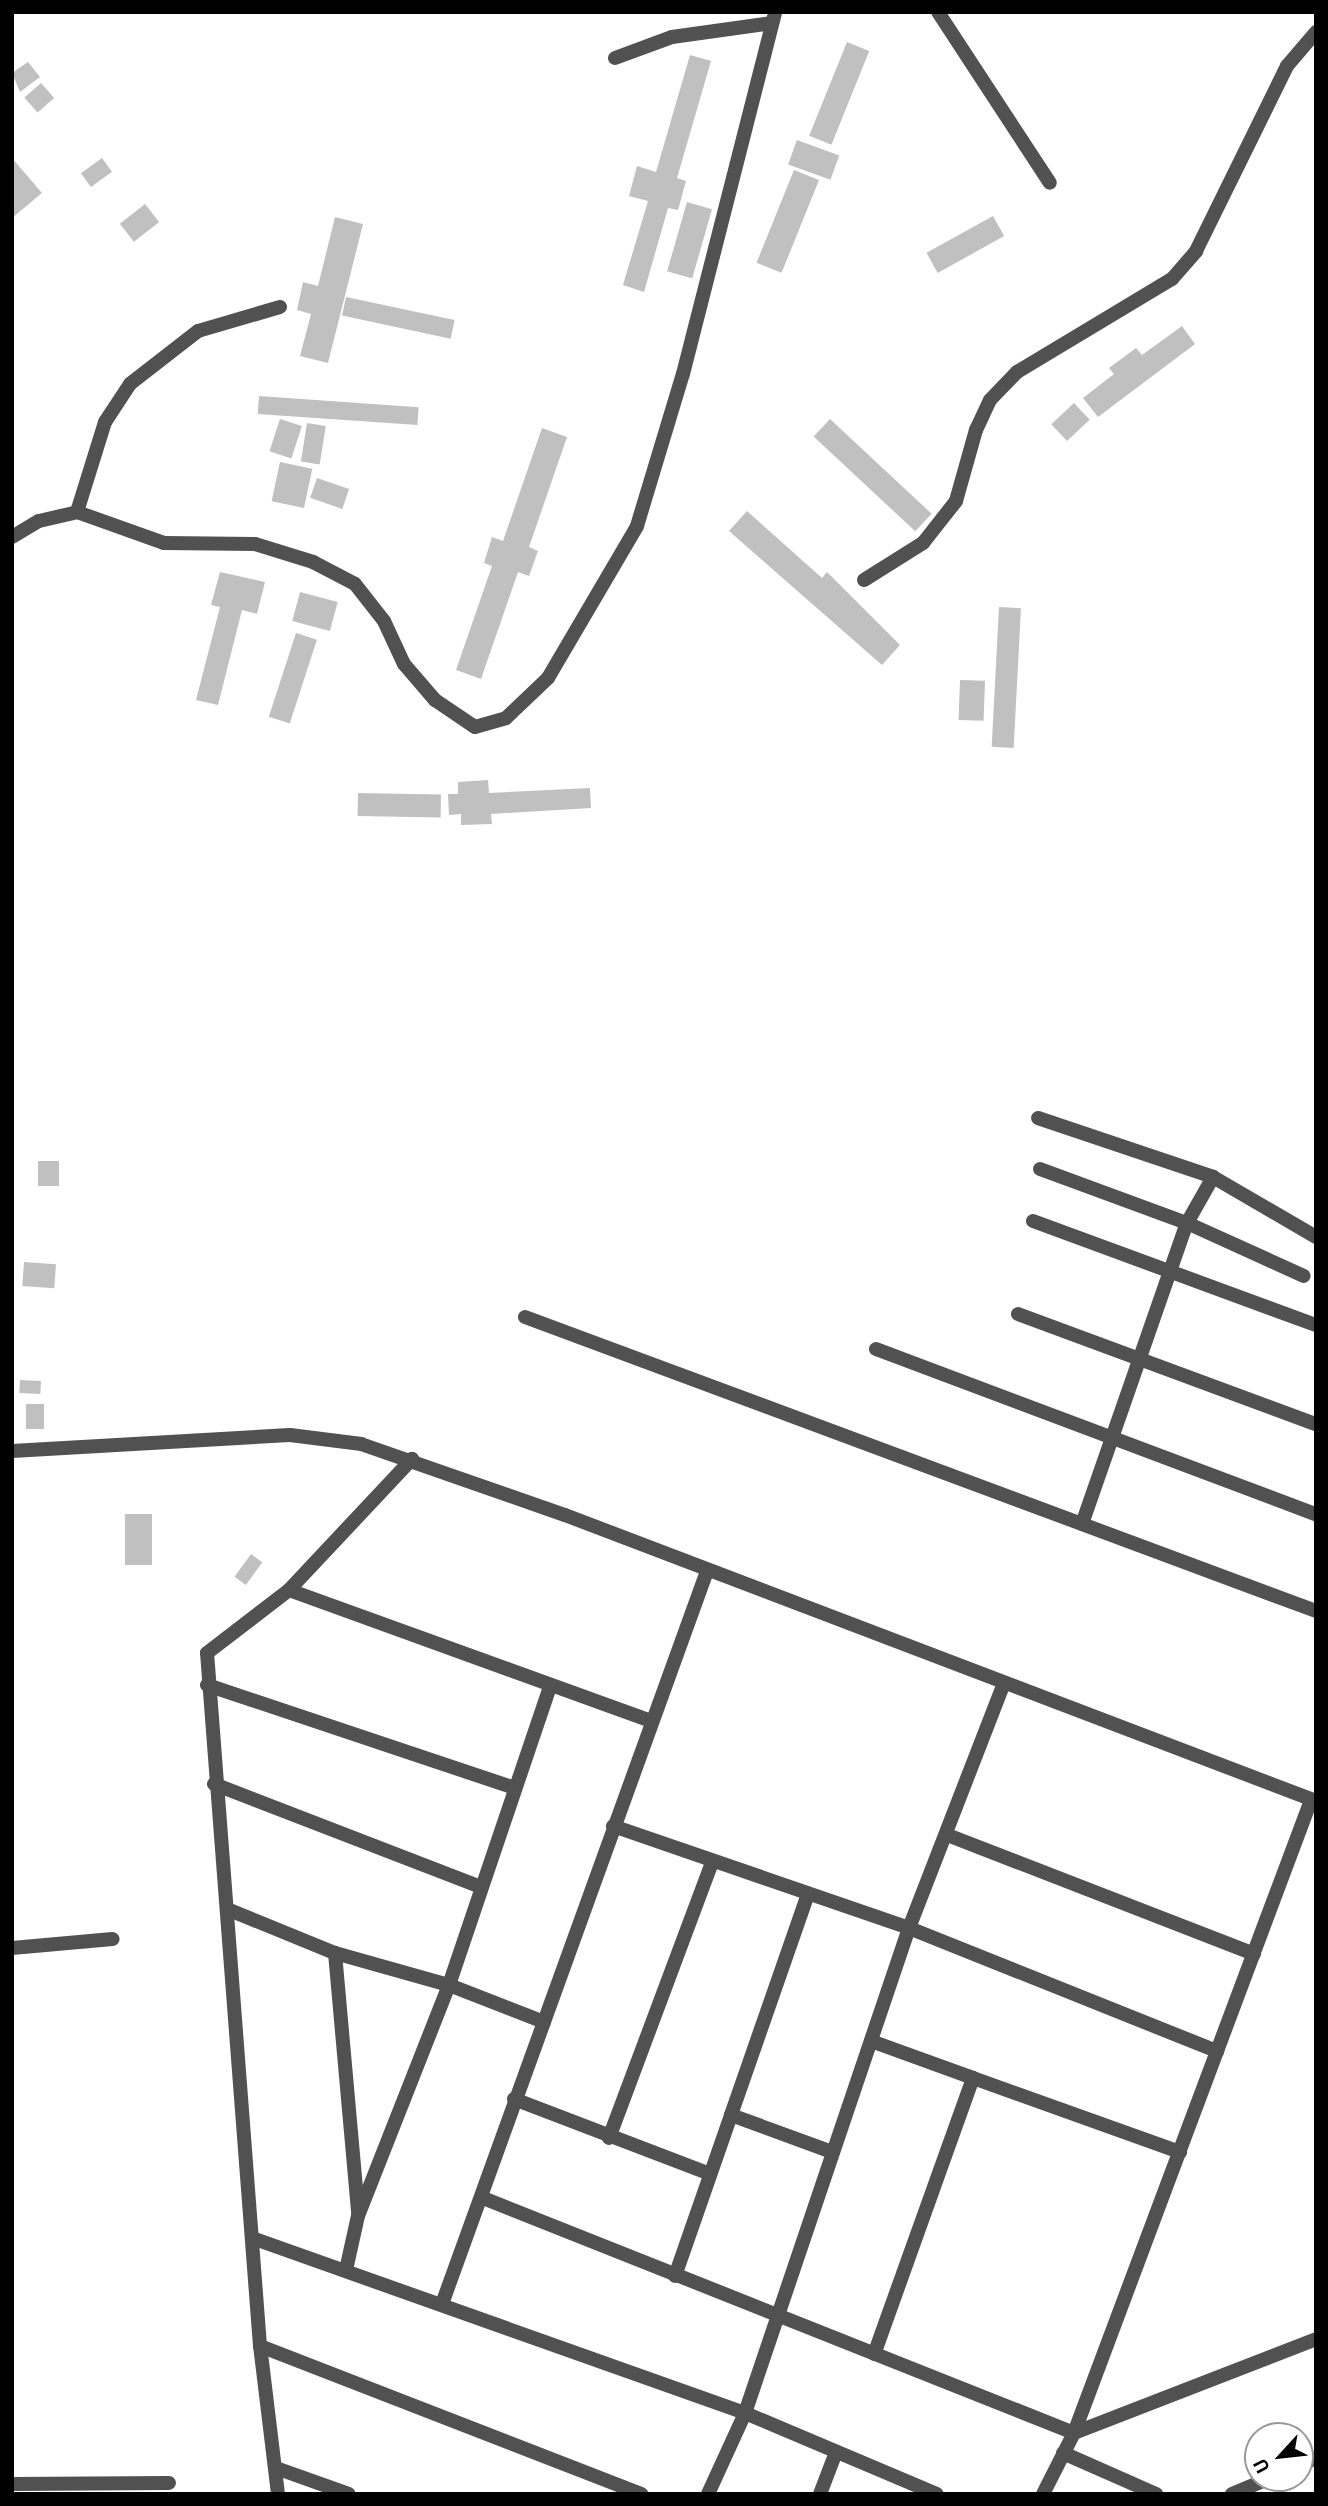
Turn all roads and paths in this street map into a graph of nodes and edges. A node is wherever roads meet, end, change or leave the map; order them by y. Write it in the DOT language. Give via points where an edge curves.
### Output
graph roads {
  1 [pos="938,12"];
  2 [pos="773,18"];
  3 [pos="1316,32"];
  4 [pos="615,58"];
  5 [pos="1050,183"];
  6 [pos="281,307"];
  7 [pos="77,512"];
  8 [pos="12,537"];
  9 [pos="864,580"];
  10 [pos="1038,1118"];
  11 [pos="1040,1170"];
  12 [pos="1213,1177"];
  13 [pos="1033,1221"];
  14 [pos="1188,1223"];
  15 [pos="1316,1237"];
  16 [pos="1171,1274"];
  17 [pos="1304,1276"];
  18 [pos="1018,1314"];
  19 [pos="525,1317"];
  20 [pos="1316,1325"];
  21 [pos="876,1349"];
  22 [pos="1141,1360"];
  23 [pos="1316,1424"];
  24 [pos="1115,1440"];
  25 [pos="12,1451"];
  26 [pos="412,1459"];
  27 [pos="1316,1514"];
  28 [pos="1082,1524"];
  29 [pos="707,1571"];
  30 [pos="289,1591"];
  31 [pos="1316,1611"];
  32 [pos="1004,1683"];
  33 [pos="207,1685"];
  34 [pos="550,1685"];
  35 [pos="650,1721"];
  36 [pos="214,1784"];
  37 [pos="514,1788"];
  38 [pos="1314,1800"];
  39 [pos="613,1826"];
  40 [pos="950,1836"];
  41 [pos="712,1863"];
  42 [pos="481,1887"];
  43 [pos="807,1897"];
  44 [pos="227,1909"];
  45 [pos="909,1928"];
  46 [pos="113,1939"];
  47 [pos="12,1948"];
  48 [pos="335,1954"];
  49 [pos="1254,1954"];
  50 [pos="450,1984"];
  51 [pos="544,2022"];
  52 [pos="871,2041"];
  53 [pos="1217,2051"];
  54 [pos="973,2078"];
  55 [pos="514,2099"];
  56 [pos="731,2115"];
  57 [pos="609,2138"];
  58 [pos="832,2152"];
  59 [pos="1180,2152"];
  60 [pos="710,2174"];
  61 [pos="483,2198"];
  62 [pos="358,2216"];
  63 [pos="255,2239"];
  64 [pos="346,2270"];
  65 [pos="675,2276"];
  66 [pos="443,2304"];
  67 [pos="775,2316"];
  68 [pos="1316,2339"];
  69 [pos="260,2346"];
  70 [pos="874,2354"];
  71 [pos="744,2413"];
  72 [pos="1074,2433"];
  73 [pos="836,2452"];
  74 [pos="1063,2453"];
  75 [pos="276,2468"];
  76 [pos="169,2483"];
  77 [pos="12,2484"];
  78 [pos="929,2492"];
  79 [pos="1148,2492"];
  80 [pos="278,2494"];
  81 [pos="349,2494"];
  82 [pos="640,2494"];
  83 [pos="708,2494"];
  84 [pos="820,2494"];
  85 [pos="1042,2494"];
  1 -- 5 [label="street"];
  2 -- 4 [label="street" via="672,37"];
  2 -- 7 [label="street" via="722,229 637,526 529,703 486,724 464,721 404,664 384,621 355,584 313,562 255,544 164,543"];
  3 -- 9 [label="street" via="1287,66 1214,223 1188,260 1172,279 1017,372 990,400 976,430 956,500 923,543"];
  6 -- 7 [label="street" via="198,331 130,384 105,422"];
  7 -- 8 [label="street" via="39,521"];
  10 -- 12 [label="street"];
  11 -- 14 [label="street"];
  12 -- 14 [label="street"];
  12 -- 15 [label="street"];
  13 -- 16 [label="street"];
  14 -- 16 [label="street"];
  14 -- 17 [label="street"];
  16 -- 20 [label="street"];
  16 -- 22 [label="street"];
  18 -- 22 [label="street"];
  19 -- 28 [label="street"];
  21 -- 24 [label="street"];
  22 -- 23 [label="street"];
  22 -- 24 [label="street"];
  24 -- 27 [label="street"];
  24 -- 28 [label="street"];
  25 -- 26 [label="street" via="290,1434 323,1436"];
  26 -- 29 [label="street"];
  26 -- 30 [label="street"];
  28 -- 31 [label="street"];
  29 -- 32 [label="street"];
  29 -- 35 [label="street"];
  30 -- 33 [label="street" via="210,1647"];
  30 -- 34 [label="street"];
  32 -- 38 [label="street"];
  32 -- 40 [label="street"];
  33 -- 36 [label="street"];
  33 -- 37 [label="street"];
  34 -- 35 [label="street"];
  34 -- 37 [label="street"];
  35 -- 39 [label="street"];
  36 -- 42 [label="street"];
  36 -- 44 [label="street"];
  37 -- 42 [label="street"];
  38 -- 49 [label="street"];
  39 -- 41 [label="street"];
  39 -- 51 [label="street"];
  40 -- 45 [label="street"];
  40 -- 49 [label="street"];
  41 -- 43 [label="street"];
  41 -- 57 [label="street"];
  42 -- 50 [label="street"];
  43 -- 45 [label="street"];
  43 -- 56 [label="street"];
  44 -- 48 [label="street"];
  44 -- 63 [label="street"];
  45 -- 52 [label="street"];
  45 -- 53 [label="street"];
  46 -- 47 [label="street"];
  48 -- 50 [label="street"];
  48 -- 62 [label="street"];
  49 -- 53 [label="street"];
  50 -- 51 [label="street"];
  50 -- 62 [label="street"];
  51 -- 55 [label="street"];
  52 -- 54 [label="street"];
  52 -- 58 [label="street"];
  53 -- 59 [label="street"];
  54 -- 59 [label="street"];
  54 -- 70 [label="street"];
  55 -- 57 [label="street"];
  55 -- 61 [label="street"];
  56 -- 58 [label="street"];
  56 -- 60 [label="street"];
  57 -- 60 [label="street"];
  58 -- 67 [label="street"];
  59 -- 72 [label="street"];
  60 -- 65 [label="street"];
  61 -- 65 [label="street"];
  61 -- 66 [label="street"];
  62 -- 64 [label="street"];
  63 -- 64 [label="street"];
  63 -- 69 [label="street"];
  64 -- 66 [label="street"];
  65 -- 67 [label="street"];
  66 -- 71 [label="street"];
  67 -- 70 [label="street"];
  67 -- 71 [label="street"];
  68 -- 72 [label="street"];
  69 -- 75 [label="street"];
  69 -- 82 [label="street"];
  70 -- 72 [label="street"];
  71 -- 73 [label="street"];
  71 -- 83 [label="street"];
  72 -- 74 [label="street"];
  73 -- 78 [label="street"];
  73 -- 84 [label="street"];
  74 -- 79 [label="street"];
  74 -- 85 [label="street"];
  75 -- 80 [label="street"];
  75 -- 81 [label="street"];
  76 -- 77 [label="street"];
}
